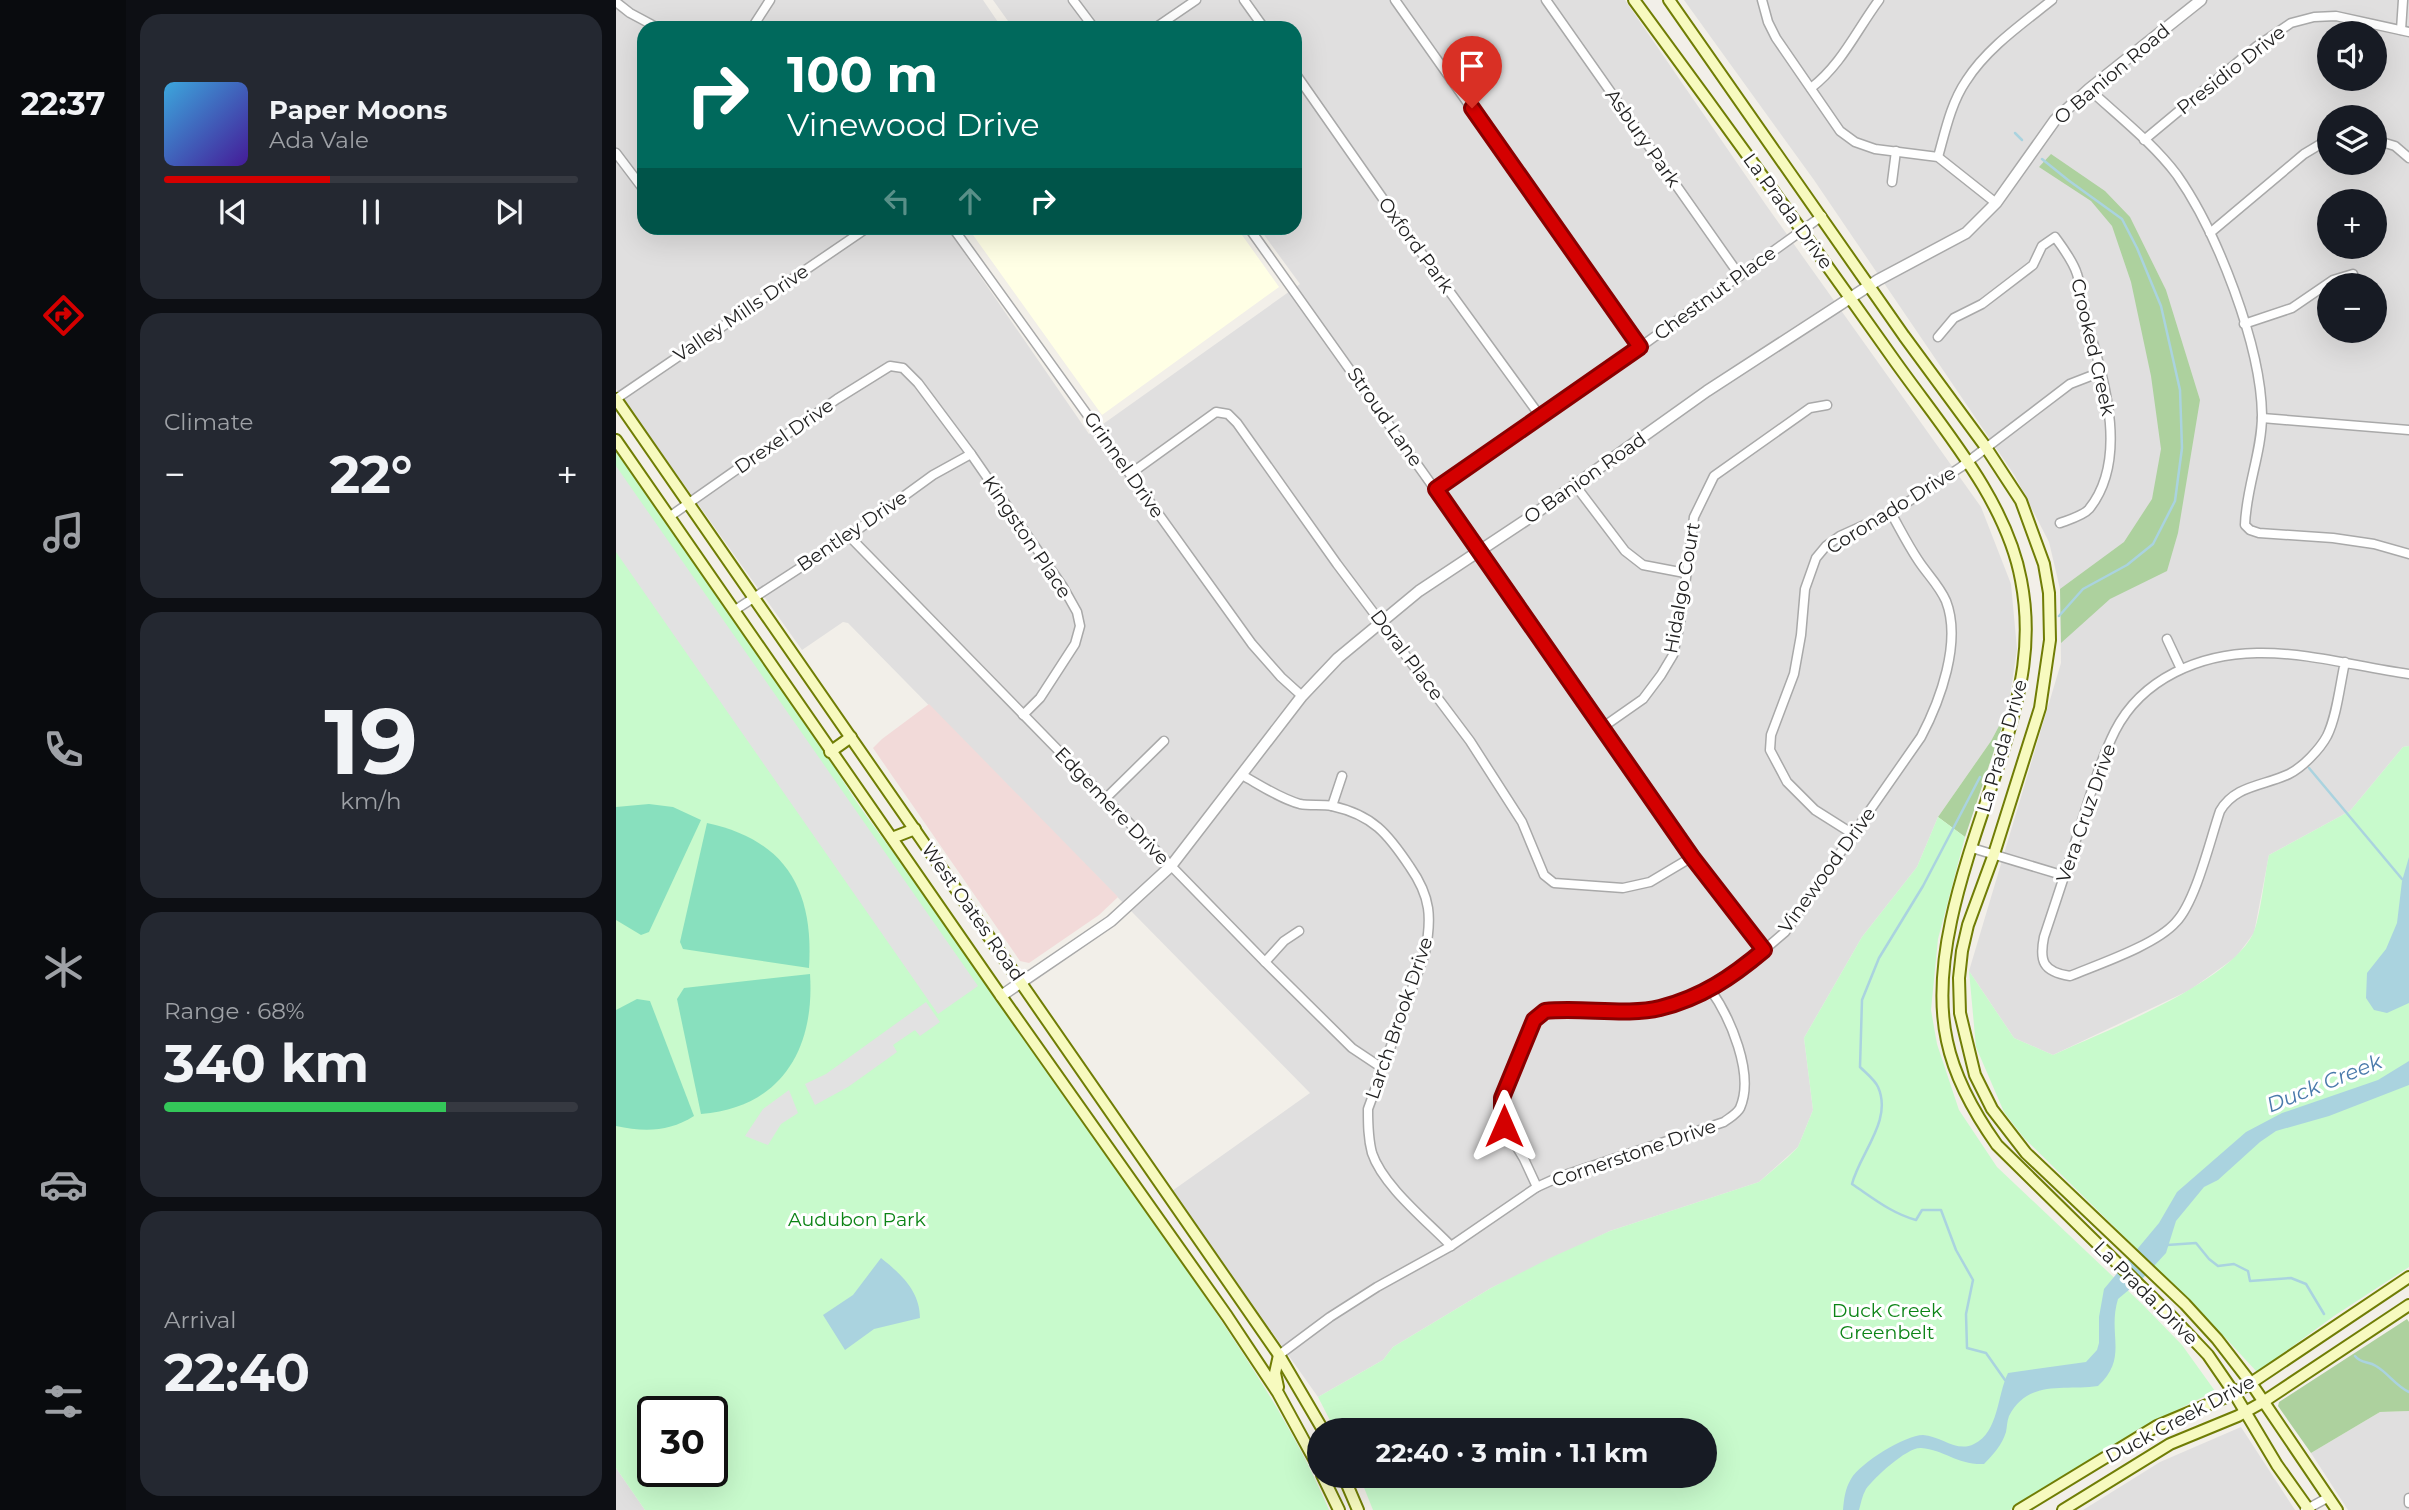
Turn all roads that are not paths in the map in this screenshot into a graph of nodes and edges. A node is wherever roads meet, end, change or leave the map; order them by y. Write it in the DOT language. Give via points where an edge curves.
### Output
graph roads {
  1 [pos="769,0"];
  2 [pos="1073,0"];
  3 [pos="1196,0"];
  4 [pos="1244,0"];
  5 [pos="1395,0"];
  6 [pos="1546,0"];
  7 [pos="1634,0"];
  8 [pos="1669,0"];
  9 [pos="1762,0"];
  10 [pos="1879,0"];
  11 [pos="2052,0"];
  12 [pos="2201,0"];
  13 [pos="2403,0"];
  14 [pos="616,2"];
  15 [pos="645,21"];
  16 [pos="756,21"];
  17 [pos="1089,21"];
  18 [pos="1165,21"];
  19 [pos="1259,21"];
  20 [pos="2405,31"];
  21 [pos="1302,83"];
  22 [pos="1811,88"];
  23 [pos="2089,89"];
  24 [pos="2144,140"];
  25 [pos="2387,144"];
  26 [pos="2317,146"];
  27 [pos="1896,151"];
  28 [pos="616,153"];
  29 [pos="1938,157"];
  30 [pos="2409,158"];
  31 [pos="637,181"];
  32 [pos="1892,182"];
  33 [pos="1996,203"];
  34 [pos="1822,216"];
  35 [pos="1803,230"];
  36 [pos="2210,233"];
  37 [pos="857,235"];
  38 [pos="958,235"];
  39 [pos="1255,235"];
  40 [pos="1740,276"];
  41 [pos="1869,285"];
  42 [pos="2317,290"];
  43 [pos="1850,298"];
  44 [pos="2244,324"];
  45 [pos="1938,337"];
  46 [pos="1640,347"];
  47 [pos="903,368"];
  48 [pos="2101,372"];
  49 [pos="616,399"];
  50 [pos="1827,405"];
  51 [pos="1540,416"];
  52 [pos="2262,418"];
  53 [pos="2409,430"];
  54 [pos="616,440"];
  55 [pos="1985,446"];
  56 [pos="971,454"];
  57 [pos="1967,463"];
  58 [pos="1130,474"];
  59 [pos="1575,485"];
  60 [pos="1436,489"];
  61 [pos="690,503"];
  62 [pos="1891,513"];
  63 [pos="669,517"];
  64 [pos="2060,523"];
  65 [pos="849,536"];
  66 [pos="1479,551"];
  67 [pos="2409,554"];
  68 [pos="1685,573"];
  69 [pos="754,597"];
  70 [pos="735,610"];
  71 [pos="1382,622"];
  72 [pos="2167,639"];
  73 [pos="2345,662"];
  74 [pos="2181,669"];
  75 [pos="2409,674"];
  76 [pos="1302,696"];
  77 [pos="1023,715"];
  78 [pos="1603,727"];
  79 [pos="850,737"];
  80 [pos="1164,741"];
  81 [pos="830,751"];
  82 [pos="1242,775"];
  83 [pos="1342,776"];
  84 [pos="1105,799"];
  85 [pos="1332,806"];
  86 [pos="915,829"];
  87 [pos="1853,834"];
  88 [pos="892,838"];
  89 [pos="1972,848"];
  90 [pos="1994,854"];
  91 [pos="1692,857"];
  92 [pos="1171,866"];
  93 [pos="2064,876"];
  94 [pos="1299,931"];
  95 [pos="1764,950"];
  96 [pos="1265,962"];
  97 [pos="1022,982"];
  98 [pos="1710,989"];
  99 [pos="1001,996"];
  100 [pos="1382,1068"];
  101 [pos="1537,1187"];
  102 [pos="1451,1245"];
  103 [pos="2409,1278"];
  104 [pos="2409,1305"];
  105 [pos="1227,1316"];
  106 [pos="1279,1356"];
  107 [pos="2251,1383"];
  108 [pos="1278,1393"];
  109 [pos="2234,1393"];
  110 [pos="2263,1402"];
  111 [pos="2246,1412"];
  112 [pos="1316,1418"];
  113 [pos="1307,1446"];
  114 [pos="1329,1488"];
  115 [pos="1348,1488"];
  116 [pos="2329,1497"];
  117 [pos="1339,1510"];
  118 [pos="1358,1510"];
  119 [pos="2019,1510"];
  120 [pos="2063,1510"];
  121 [pos="2307,1510"];
  122 [pos="2337,1510"];
  1 -- 16 [label="street"];
  2 -- 17 [label="street"];
  3 -- 18 [label="street"];
  4 -- 19 [label="street"];
  5 -- 46 [label="street"];
  6 -- 40 [label="street, Asbury Park"];
  7 -- 35 [label="main road, La Prada Drive"];
  8 -- 34 [label="main road, La Prada Drive"];
  9 -- 22 [label="street" via="1776,38"];
  10 -- 22 [label="street" via="1844,55"];
  11 -- 29 [label="street" via="1980,62 1964,83"];
  12 -- 23 [label="street, O Banion Road"];
  13 -- 20 [label="street"];
  14 -- 15 [label="street"];
  20 -- 24 [label="street, Presidio Drive" via="2336,16 2291,23"];
  21 -- 51 [label="street, Oxford Park"];
  22 -- 27 [label="street" via="1840,131 1855,142"];
  23 -- 24 [label="street"];
  23 -- 33 [label="street, O Banion Road" via="2055,120"];
  24 -- 36 [label="street" via="2176,174"];
  25 -- 30 [label="street"];
  26 -- 36 [label="street"];
  27 -- 29 [label="street"];
  27 -- 32 [label="street"];
  28 -- 31 [label="street"];
  29 -- 33 [label="street"];
  33 -- 41 [label="street, O Banion Road" via="1966,233"];
  34 -- 35 [label="street, Chestnut Place"];
  34 -- 41 [label="main road, La Prada Drive"];
  35 -- 40 [label="street, Chestnut Place"];
  35 -- 43 [label="main road, La Prada Drive"];
  36 -- 44 [label="street"];
  37 -- 49 [label="street, Valley Mills Drive"];
  38 -- 58 [label="street, Grinnel Drive"];
  39 -- 60 [label="street, Stroud Lane"];
  40 -- 46 [label="street, Chestnut Place"];
  41 -- 43 [label="street, O Banion Road"];
  41 -- 55 [label="main road, La Prada Drive"];
  42 -- 44 [label="street" via="2292,308"];
  43 -- 57 [label="main road, La Prada Drive"];
  43 -- 59 [label="street, O Banion Road" via="1707,391"];
  44 -- 52 [label="street" via="2260,386"];
  45 -- 48 [label="street, Crooked Creek" via="1954,318 1982,304 2033,265 2042,246 2055,237 2077,274"];
  46 -- 51 [label="street, Chestnut Place"];
  47 -- 56 [label="street, Kingston Place"];
  47 -- 61 [label="street, Drexel Drive" via="882,370"];
  48 -- 55 [label="street, Coronado Drive" via="2070,384"];
  48 -- 64 [label="street, Crooked Creek" via="2110,409 2111,440 2104,480 2088,511"];
  49 -- 61 [label="main road, West Oates Road"];
  50 -- 68 [label="street, Hidalgo Court" via="1810,408 1714,476 1693,517"];
  51 -- 60 [label="street, Chestnut Place"];
  52 -- 53 [label="street"];
  52 -- 67 [label="street" via="2245,515 2250,530 2361,542"];
  54 -- 63 [label="main road, West Oates Road"];
  55 -- 57 [label="street, Coronado Drive"];
  55 -- 90 [label="main road, La Prada Drive" via="2021,501 2044,564 2049,593 2050,640 2040,708"];
  56 -- 65 [label="street, Bentley Drive" via="933,475"];
  56 -- 77 [label="street, Kingston Place" via="1063,587 1080,626 1075,644 1040,698"];
  57 -- 62 [label="street, Coronado Drive"];
  57 -- 89 [label="main road, La Prada Drive" via="1996,508 2011,545 2021,576 2027,635 2014,716"];
  58 -- 71 [label="street, Doral Place" via="1216,412 1228,414"];
  58 -- 76 [label="street, Grinnel Drive" via="1252,644"];
  59 -- 66 [label="street, O Banion Road"];
  59 -- 68 [label="street" via="1625,551 1643,565"];
  60 -- 66 [label="street, Stroud Lane"];
  61 -- 63 [label="street, Drexel Drive"];
  61 -- 69 [label="main road, West Oates Road"];
  62 -- 87 [label="street, Vinewood Drive" via="1947,603 1950,653 1939,699 1921,737"];
  62 -- 87 [label="street, Coronado Drive" via="1840,536 1816,558 1805,589 1794,674 1771,735 1770,750 1787,782 1815,810"];
  63 -- 70 [label="main road, West Oates Road"];
  65 -- 69 [label="street, Bentley Drive"];
  65 -- 77 [label="street, Edgemere Drive"];
  66 -- 71 [label="street, O Banion Road"];
  66 -- 78 [label="street, Stroud Lane"];
  68 -- 78 [label="street, Hidalgo Court" via="1673,655 1643,699"];
  69 -- 70 [label="street, Bentley Drive"];
  69 -- 79 [label="main road, West Oates Road"];
  70 -- 81 [label="main road, West Oates Road"];
  71 -- 76 [label="street, O Banion Road"];
  71 -- 91 [label="street, Doral Place" via="1470,741 1522,822 1544,875 1555,883 1623,888 1650,883"];
  72 -- 74 [label="street"];
  73 -- 74 [label="street, Vera Cruz Drive" via="2298,655 2230,654"];
  73 -- 75 [label="street, Vera Cruz Drive"];
  73 -- 93 [label="street, Vera Cruz Drive" via="2326,737 2292,773 2240,791 2226,801 2186,907 2160,936 2070,976 2058,974 2040,955"];
  74 -- 93 [label="street, Vera Cruz Drive" via="2140,697 2116,728"];
  76 -- 82 [label="street, O Banion Road"];
  77 -- 84 [label="street, Edgemere Drive"];
  78 -- 91 [label="street, Stroud Lane"];
  79 -- 81 [label="main road"];
  79 -- 86 [label="main road, West Oates Road"];
  80 -- 84 [label="street"];
  81 -- 88 [label="main road, West Oates Road"];
  82 -- 85 [label="street, Larch Brook Drive" via="1301,804"];
  82 -- 92 [label="street, O Banion Road"];
  83 -- 85 [label="street"];
  84 -- 92 [label="street, Edgemere Drive"];
  85 -- 100 [label="street, Larch Brook Drive" via="1379,826 1421,882 1427,900 1430,926 1425,953"];
  86 -- 88 [label="main road"];
  86 -- 97 [label="main road, West Oates Road"];
  87 -- 95 [label="street, Vinewood Drive" via="1785,932"];
  88 -- 99 [label="main road, West Oates Road"];
  89 -- 90 [label="street"];
  89 -- 109 [label="main road, La Prada Drive" via="1945,950 1943,1011 1956,1072 1977,1117 2020,1169 2208,1355"];
  90 -- 93 [label="street"];
  90 -- 107 [label="main road, La Prada Drive" via="1968,925 1959,978 1967,1047 1992,1109 2026,1153 2185,1304"];
  91 -- 95 [label="street, Stroud Lane"];
  92 -- 96 [label="street, Edgemere Drive"];
  92 -- 97 [label="street, O Banion Road" via="1111,921"];
  94 -- 96 [label="street"];
  95 -- 98 [label="street, Vinewood Drive" via="1734,976"];
  96 -- 100 [label="street, Edgemere Drive" via="1352,1048"];
  97 -- 99 [label="street, O Banion Road"];
  97 -- 106 [label="main road, West Oates Road"];
  98 -- 101 [label="street, Cornerstone Drive" via="1730,1021 1738,1050 1744,1091 1739,1110 1724,1122"];
  98 -- 101 [label="street, Vinewood Drive" via="1660,1008 1562,1009 1545,1011 1534,1020 1502,1098 1502,1115"];
  99 -- 105 [label="main road, West Oates Road"];
  100 -- 102 [label="street, Larch Brook Drive" via="1368,1109 1373,1155 1383,1174"];
  101 -- 102 [label="street, Cornerstone Drive"];
  102 -- 106 [label="street, Cornerstone Drive" via="1359,1299"];
  103 -- 107 [label="main road, Duck Creek Drive"];
  104 -- 110 [label="main road, Duck Creek Drive"];
  105 -- 106 [label="main road" via="1256,1349"];
  105 -- 108 [label="main road, West Oates Road"];
  106 -- 108 [label="main road" via="1275,1373"];
  106 -- 112 [label="main road, West Oates Road"];
  107 -- 109 [label="main road, Duck Creek Drive"];
  107 -- 110 [label="main road, La Prada Drive"];
  108 -- 113 [label="main road, West Oates Road"];
  109 -- 111 [label="main road, La Prada Drive"];
  109 -- 119 [label="main road, Duck Creek Drive" via="2157,1426"];
  110 -- 111 [label="main road, Duck Creek Drive"];
  110 -- 116 [label="main road, La Prada Drive"];
  111 -- 120 [label="main road, Duck Creek Drive" via="2171,1444"];
  111 -- 121 [label="main road, La Prada Drive"];
  114 -- 117 [label="main road"];
  115 -- 118 [label="main road"];
  116 -- 121 [label="street"];
  116 -- 122 [label="main road, La Prada Drive"];
}
